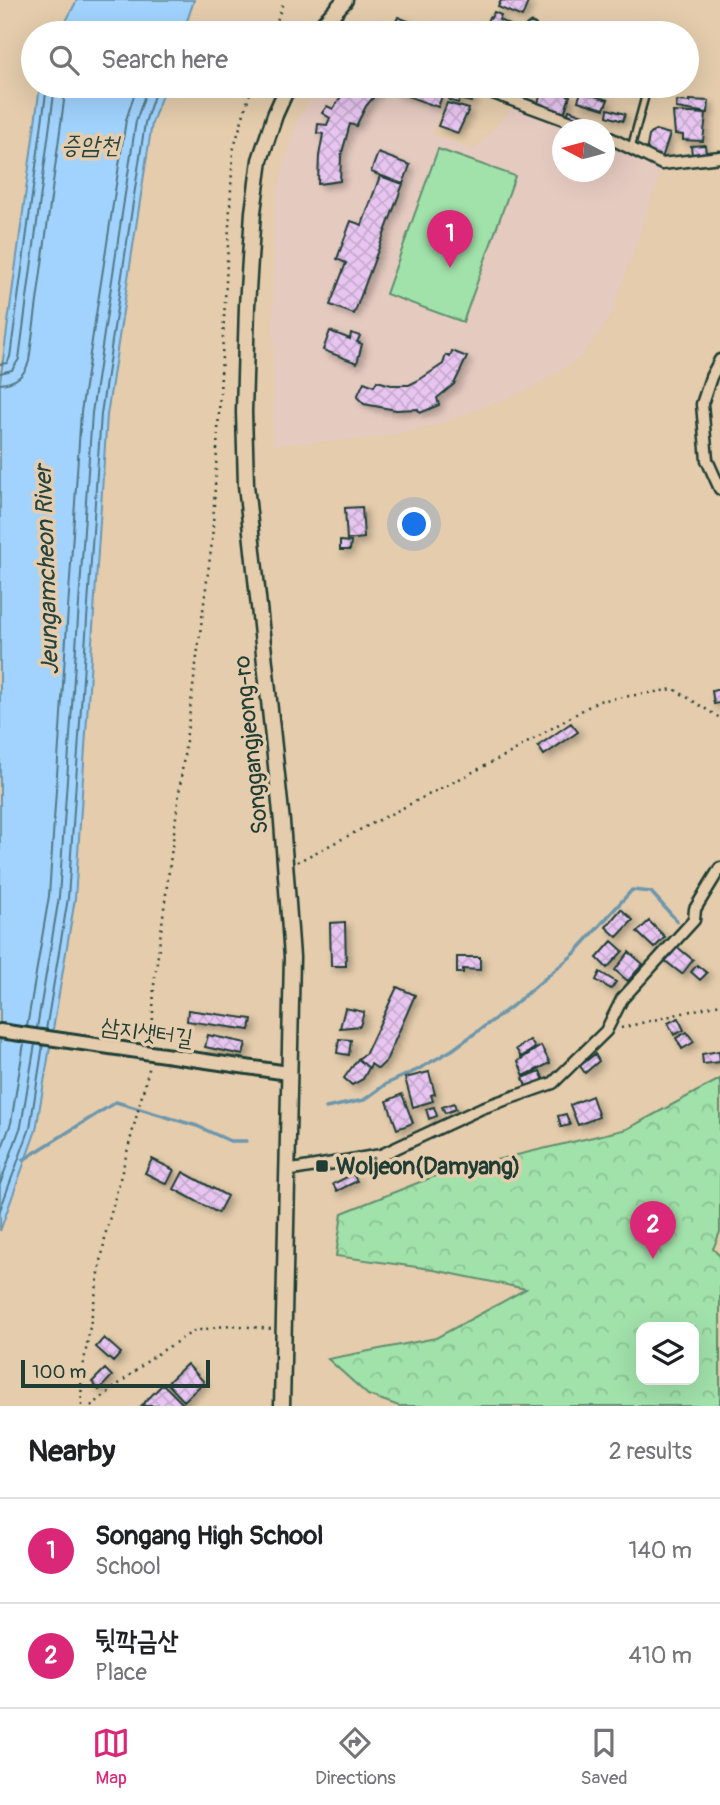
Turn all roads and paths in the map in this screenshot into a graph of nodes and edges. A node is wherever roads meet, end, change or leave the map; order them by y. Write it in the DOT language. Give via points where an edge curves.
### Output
graph roads {
  1 [pos="284,0"];
  2 [pos="345,0"];
  3 [pos="329,18"];
  4 [pos="277,21"];
  5 [pos="326,21"];
  6 [pos="334,21"];
  7 [pos="249,98"];
  8 [pos="283,98"];
  9 [pos="506,98"];
  10 [pos="645,98"];
  11 [pos="563,119"];
  12 [pos="615,140"];
  13 [pos="631,148"];
  14 [pos="720,157"];
  15 [pos="720,360"];
  16 [pos="720,489"];
  17 [pos="720,718"];
  18 [pos="286,868"];
  19 [pos="720,868"];
  20 [pos="720,1004"];
  21 [pos="0,1031"];
  22 [pos="606,1031"];
  23 [pos="153,1054"];
  24 [pos="288,1073"];
  25 [pos="286,1171"];
  26 [pos="284,1329"];
  27 [pos="82,1406"];
  28 [pos="91,1406"];
  29 [pos="282,1406"];
  1 -- 4 [label="path"];
  2 -- 3 [label="main road"];
  3 -- 5 [label="main road"];
  3 -- 6 [label="street"];
  7 -- 23 [label="path" via="233,151 212,542 153,985"];
  8 -- 18 [label="main road, Songgangjeong-ro" via="260,160 244,412 246,485"];
  9 -- 11 [label="street"];
  10 -- 13 [label="lane"];
  12 -- 13 [label="street"];
  13 -- 14 [label="street" via="662,164"];
  15 -- 16 [label="street" via="702,404 707,460"];
  17 -- 18 [label="path" via="674,689 598,701 510,753"];
  18 -- 24 [label="main road, Songgangjeong-ro" via="292,957"];
  19 -- 22 [label="street" via="695,909 694,920 622,999"];
  20 -- 22 [label="path"];
  21 -- 23 [label="street, 삼지샛터길"];
  22 -- 25 [label="street" via="553,1083 482,1108 381,1155"];
  23 -- 24 [label="street, 삼지샛터길"];
  23 -- 27 [label="path" via="106,1232 81,1379"];
  24 -- 25 [label="main road, Songgangjeong-ro"];
  25 -- 26 [label="main road, Songgangjeong-ro"];
  26 -- 28 [label="path" via="230,1325 194,1331"];
  26 -- 29 [label="main road, Songgangjeong-ro"];
}
